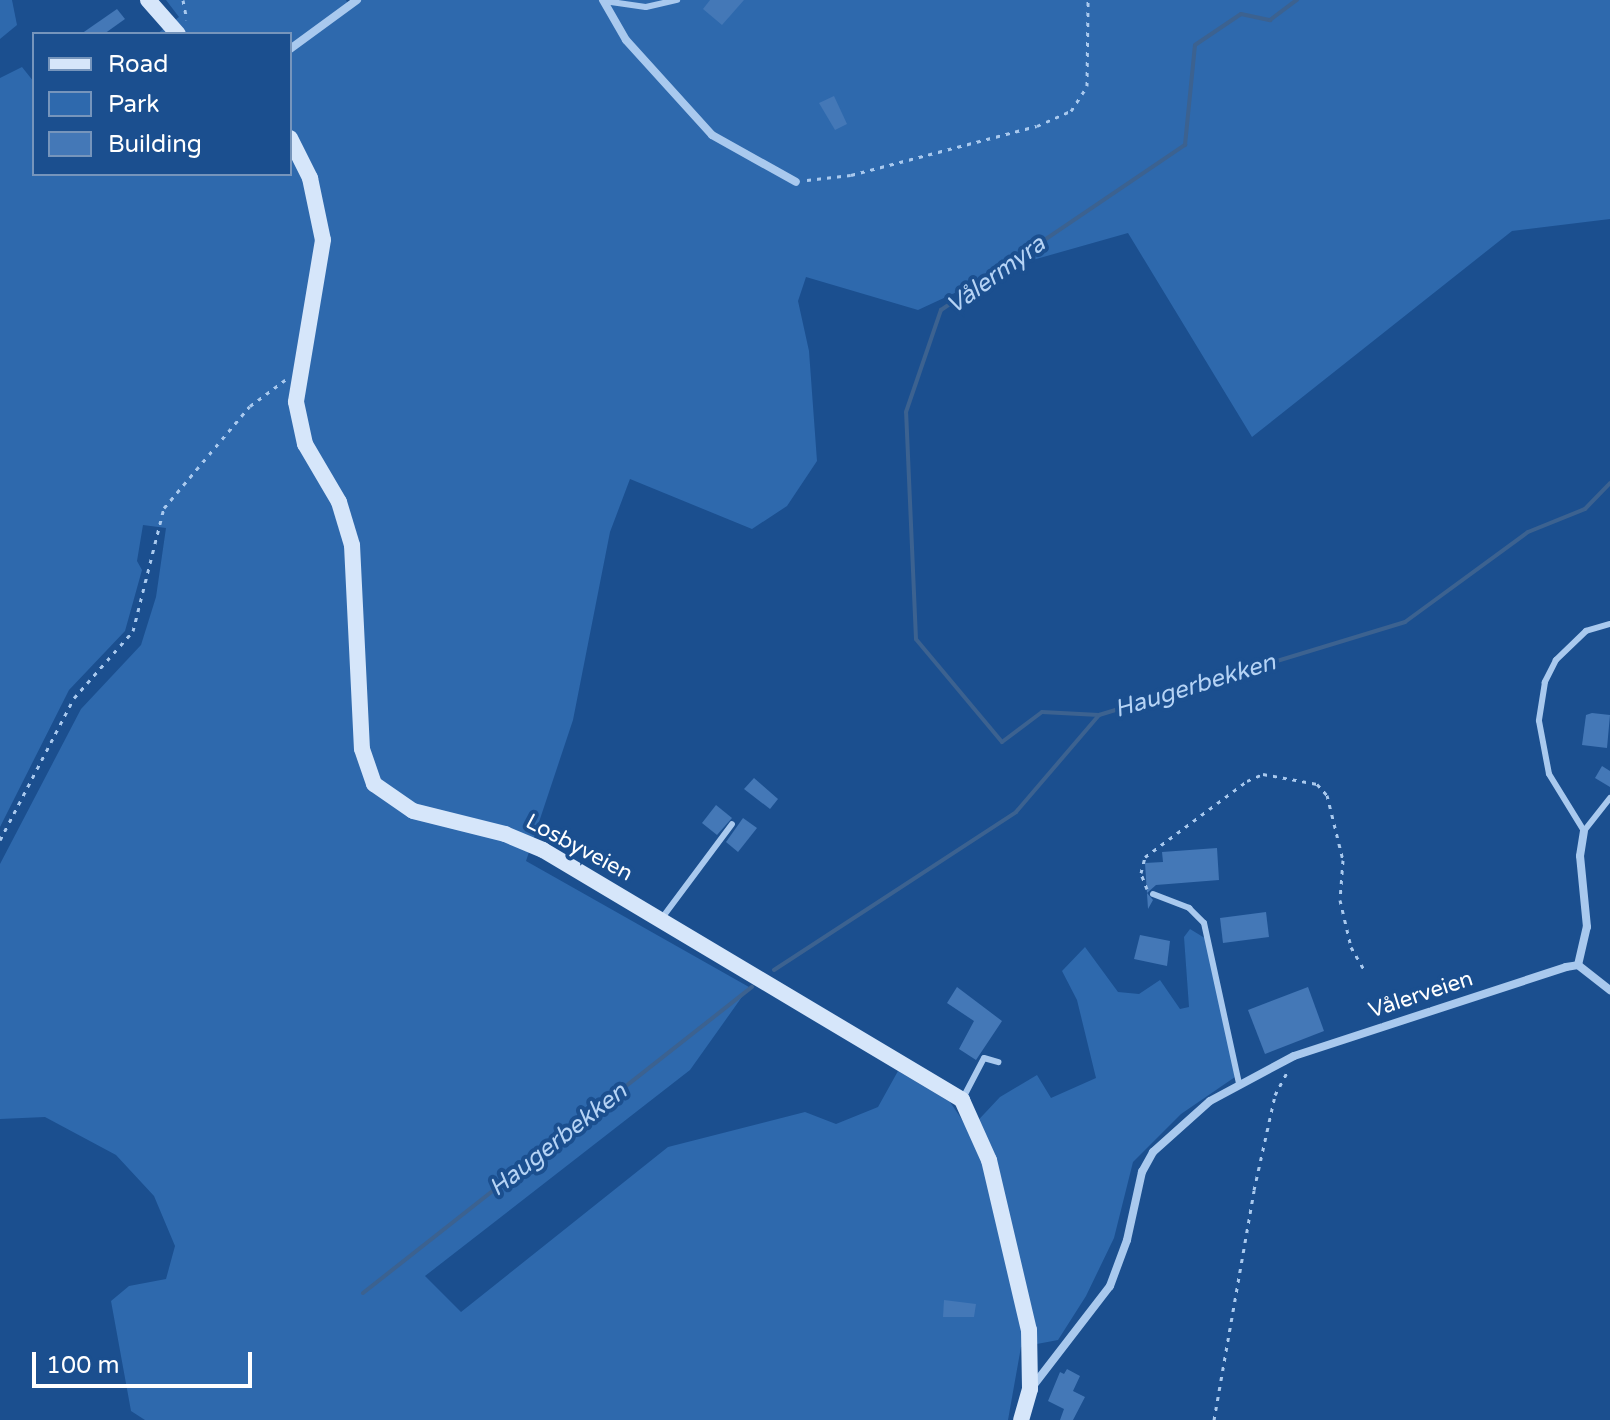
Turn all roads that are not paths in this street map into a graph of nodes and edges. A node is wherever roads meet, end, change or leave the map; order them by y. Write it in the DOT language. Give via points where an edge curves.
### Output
graph roads {
  1 [pos="148,0"];
  2 [pos="357,0"];
  3 [pos="604,0"];
  4 [pos="677,0"];
  5 [pos="176,32"];
  6 [pos="292,48"];
  7 [pos="292,142"];
  8 [pos="796,182"];
  9 [pos="1610,624"];
  10 [pos="1610,798"];
  11 [pos="732,824"];
  12 [pos="1584,831"];
  13 [pos="1153,894"];
  14 [pos="662,918"];
  15 [pos="1578,965"];
  16 [pos="1610,990"];
  17 [pos="998,1062"];
  18 [pos="1239,1083"];
  19 [pos="962,1100"];
  20 [pos="1030,1389"];
  21 [pos="1021,1420"];
  1 -- 5 [label="main road"];
  2 -- 6 [label="street"];
  3 -- 4 [label="lane" via="646,7"];
  3 -- 8 [label="street" via="626,40 712,135"];
  7 -- 14 [label="main road, Losbyveien" via="310,178 323,240 322,271 297,370 296,402 305,444 339,502 352,545 362,749 374,784 413,811 505,834 543,850"];
  9 -- 12 [label="lane" via="1586,631 1565,649 1542,696 1544,759"];
  10 -- 12 [label="lane"];
  11 -- 14 [label="lane"];
  12 -- 15 [label="street" via="1580,856 1587,927"];
  13 -- 18 [label="lane" via="1189,908 1204,923"];
  14 -- 19 [label="main road, Losbyveien"];
  15 -- 16 [label="street"];
  15 -- 18 [label="street, Vålerveien" via="1294,1056"];
  17 -- 19 [label="lane" via="984,1058"];
  18 -- 20 [label="street, Vålerveien" via="1173,1129 1153,1152 1142,1172 1110,1286"];
  19 -- 20 [label="main road" via="989,1160 1022,1300 1029,1330"];
  20 -- 21 [label="main road"];
}
